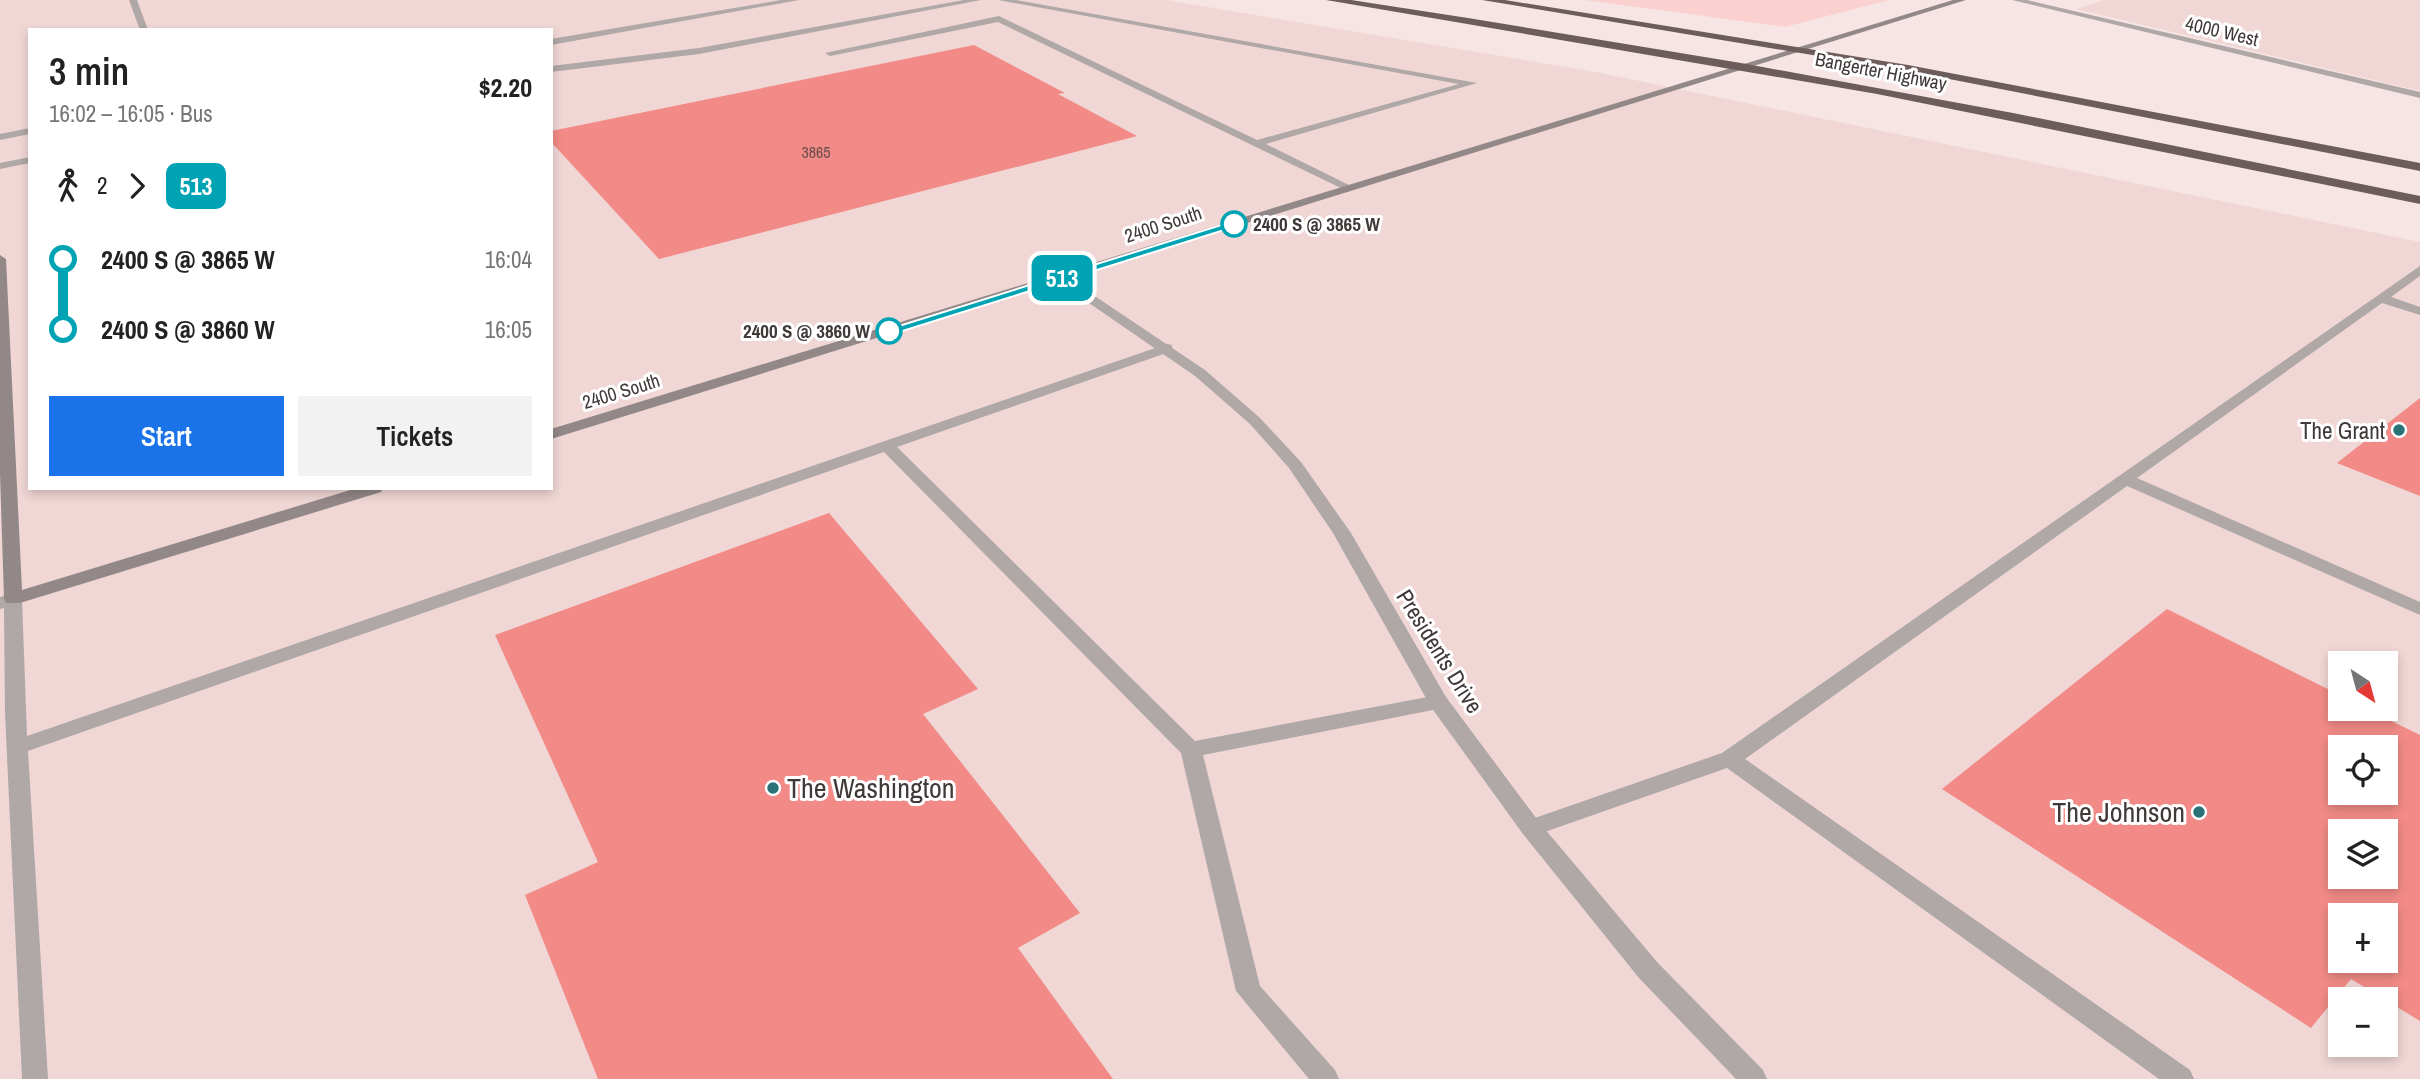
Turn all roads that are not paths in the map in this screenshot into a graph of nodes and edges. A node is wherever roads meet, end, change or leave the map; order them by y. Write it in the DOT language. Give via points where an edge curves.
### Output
graph roads {
  1 [pos="134,0"];
  2 [pos="795,0"];
  3 [pos="977,0"];
  4 [pos="1002,0"];
  5 [pos="1331,0"];
  6 [pos="1487,0"];
  7 [pos="1962,0"];
  8 [pos="2016,0"];
  9 [pos="143,28"];
  10 [pos="553,42"];
  11 [pos="1799,49"];
  12 [pos="830,53"];
  13 [pos="1747,66"];
  14 [pos="553,69"];
  15 [pos="2420,95"];
  16 [pos="28,131"];
  17 [pos="0,136"];
  18 [pos="1255,144"];
  19 [pos="28,160"];
  20 [pos="0,166"];
  21 [pos="2420,167"];
  22 [pos="1347,188"];
  23 [pos="2420,200"];
  24 [pos="0,259"];
  25 [pos="0,270"];
  26 [pos="2420,270"];
  27 [pos="1062,278"];
  28 [pos="2381,298"];
  29 [pos="2420,311"];
  30 [pos="1167,348"];
  31 [pos="553,434"];
  32 [pos="886,445"];
  33 [pos="2125,479"];
  34 [pos="368,490"];
  35 [pos="6,601"];
  36 [pos="2420,609"];
  37 [pos="1438,702"];
  38 [pos="7,716"];
  39 [pos="16,747"];
  40 [pos="1191,750"];
  41 [pos="1730,759"];
  42 [pos="1531,828"];
  43 [pos="35,1079"];
  44 [pos="1326,1079"];
  45 [pos="1754,1079"];
  46 [pos="2181,1079"];
  1 -- 9 [label="street"];
  2 -- 10 [label="street"];
  3 -- 14 [label="street" via="699,51"];
  4 -- 18 [label="street" via="1472,83"];
  5 -- 13 [label="highway, Bangerter Highway"];
  6 -- 11 [label="highway, Bangerter Highway"];
  7 -- 11 [label="street, 2400 South"];
  8 -- 15 [label="street, 4000 West"];
  11 -- 13 [label="street, 2400 South"];
  11 -- 21 [label="highway, Bangerter Highway" via="2087,100"];
  12 -- 18 [label="street" via="999,19"];
  13 -- 22 [label="street, 2400 South"];
  13 -- 23 [label="highway, Bangerter Highway"];
  16 -- 17 [label="street"];
  18 -- 22 [label="street"];
  19 -- 20 [label="street"];
  22 -- 27 [label="street, 2400 South"];
  24 -- 25 [label="street"];
  25 -- 35 [label="street"];
  26 -- 28 [label="street"];
  27 -- 30 [label="street, Presidents Drive"];
  27 -- 31 [label="street, 2400 South"];
  28 -- 29 [label="street"];
  28 -- 33 [label="street"];
  30 -- 32 [label="street"];
  30 -- 37 [label="street, Presidents Drive" via="1255,421 1295,465 1342,533"];
  32 -- 39 [label="street"];
  32 -- 40 [label="street"];
  33 -- 36 [label="street"];
  33 -- 41 [label="street"];
  34 -- 35 [label="street"];
  35 -- 38 [label="street"];
  37 -- 40 [label="street"];
  37 -- 42 [label="street, Presidents Drive"];
  38 -- 39 [label="street"];
  39 -- 43 [label="street"];
  40 -- 44 [label="street" via="1249,992"];
  41 -- 42 [label="street"];
  41 -- 46 [label="street"];
  42 -- 45 [label="street, Presidents Drive" via="1648,970"];
}
